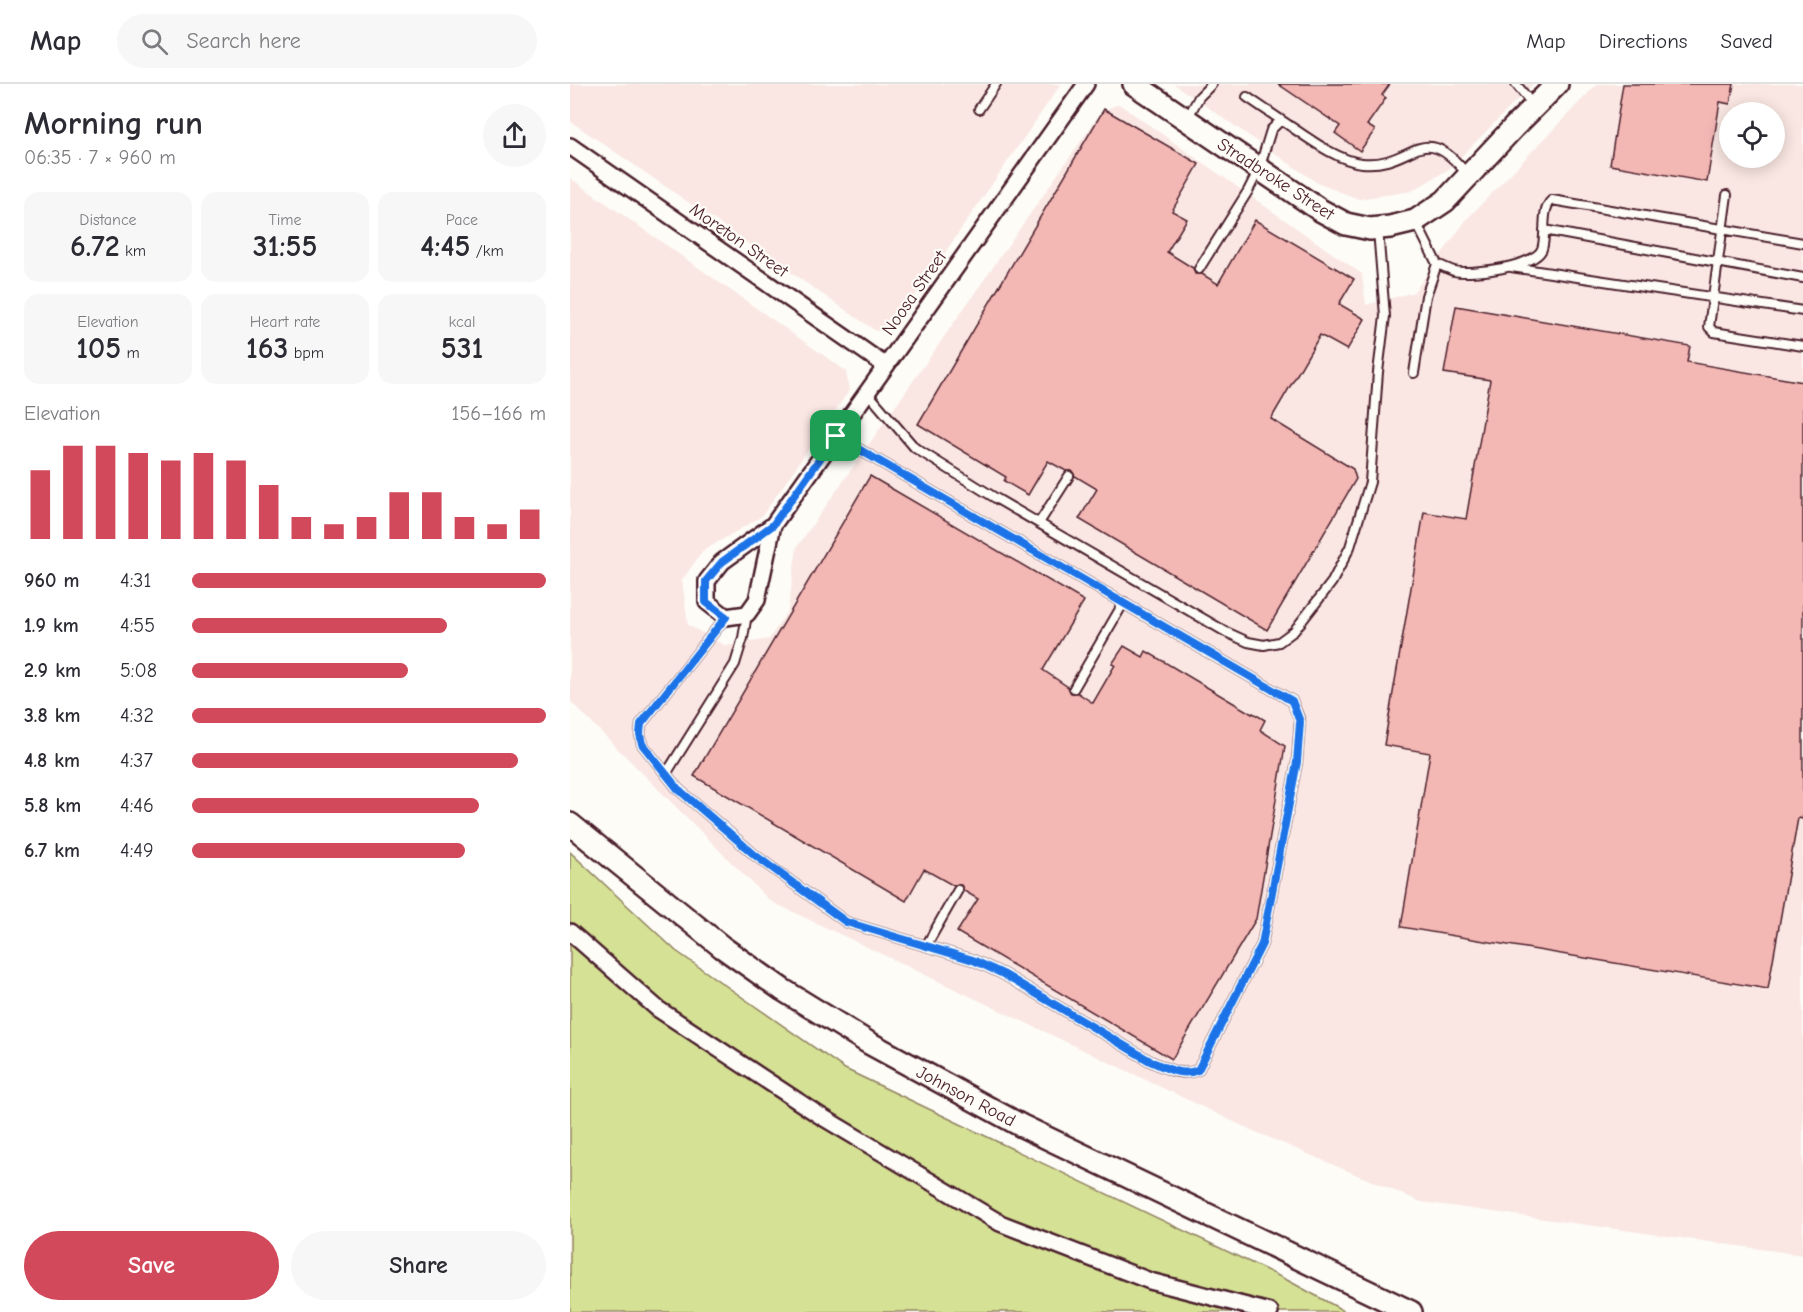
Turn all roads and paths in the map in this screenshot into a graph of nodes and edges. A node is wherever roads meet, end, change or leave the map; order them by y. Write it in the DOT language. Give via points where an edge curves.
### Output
graph roads {
  1 [pos="996,84"];
  2 [pos="1086,84"];
  3 [pos="1134,84"];
  4 [pos="1212,84"];
  5 [pos="1517,84"];
  6 [pos="1557,84"];
  7 [pos="1247,97"];
  8 [pos="1534,106"];
  9 [pos="978,109"];
  10 [pos="1186,120"];
  11 [pos="1281,120"];
  12 [pos="570,147"];
  13 [pos="1259,169"];
  14 [pos="1468,176"];
  15 [pos="1727,195"];
  16 [pos="1415,221"];
  17 [pos="1378,228"];
  18 [pos="1722,228"];
  19 [pos="1544,230"];
  20 [pos="1803,243"];
  21 [pos="1717,263"];
  22 [pos="1437,264"];
  23 [pos="1507,266"];
  24 [pos="1199,269"];
  25 [pos="1803,278"];
  26 [pos="1712,297"];
  27 [pos="1803,311"];
  28 [pos="1803,346"];
  29 [pos="886,366"];
  30 [pos="1414,372"];
  31 [pos="867,392"];
  32 [pos="836,436"];
  33 [pos="1069,476"];
  34 [pos="1039,523"];
  35 [pos="773,525"];
  36 [pos="1124,602"];
  37 [pos="747,614"];
  38 [pos="726,617"];
  39 [pos="1074,688"];
  40 [pos="666,774"];
  41 [pos="570,824"];
  42 [pos="958,890"];
  43 [pos="570,932"];
  44 [pos="926,946"];
  45 [pos="1405,1308"];
  46 [pos="1270,1312"];
  47 [pos="1423,1312"];
  1 -- 9 [label="lane"];
  2 -- 29 [label="street, Noosa Street"];
  3 -- 10 [label="main road, Stradbroke Street"];
  4 -- 10 [label="lane"];
  5 -- 8 [label="lane"];
  6 -- 8 [label="main road, Stradbroke Street"];
  7 -- 11 [label="lane"];
  8 -- 14 [label="main road, Stradbroke Street"];
  10 -- 13 [label="main road, Stradbroke Street"];
  11 -- 13 [label="lane" via="1271,130"];
  11 -- 14 [label="lane" via="1344,159 1362,163 1389,160 1423,146 1438,147 1452,156"];
  12 -- 29 [label="street, Moreton Street"];
  13 -- 17 [label="main road, Stradbroke Street" via="1346,225"];
  13 -- 24 [label="lane"];
  14 -- 16 [label="main road, Stradbroke Street" via="1445,201"];
  15 -- 18 [label="lane"];
  16 -- 17 [label="main road, Stradbroke Street"];
  16 -- 22 [label="lane"];
  17 -- 34 [label="lane" via="1385,316 1370,482 1350,547 1332,582 1294,631 1278,642 1248,642"];
  18 -- 19 [label="lane" via="1552,200 1547,206"];
  18 -- 20 [label="lane"];
  18 -- 21 [label="lane"];
  19 -- 21 [label="lane"];
  19 -- 23 [label="lane" via="1542,250 1536,258"];
  21 -- 25 [label="lane"];
  21 -- 26 [label="lane"];
  22 -- 23 [label="lane" via="1454,271 1473,272"];
  22 -- 30 [label="lane" via="1426,296"];
  23 -- 26 [label="lane"];
  26 -- 27 [label="lane"];
  26 -- 28 [label="lane" via="1711,331"];
  29 -- 31 [label="street, Noosa Street"];
  31 -- 32 [label="street, Noosa Street"];
  31 -- 34 [label="lane" via="915,448"];
  32 -- 35 [label="street, Noosa Street"];
  32 -- 36 [label="lane"];
  33 -- 34 [label="lane"];
  35 -- 37 [label="street, Noosa Street" via="757,600"];
  35 -- 38 [label="street, Noosa Street" via="722,562 706,581 706,602"];
  36 -- 39 [label="lane"];
  36 -- 44 [label="lane" via="1292,701 1300,722 1297,762 1262,944 1198,1070 1189,1074 1150,1061 1003,974"];
  37 -- 38 [label="street"];
  37 -- 40 [label="lane" via="735,664"];
  38 -- 40 [label="lane" via="641,724 642,744"];
  40 -- 44 [label="lane" via="678,789 756,856 846,922"];
  41 -- 45 [label="main road, Johnson Road" via="722,948 869,1043 1022,1126"];
  42 -- 44 [label="lane"];
  43 -- 46 [label="street" via="658,1009 819,1115 1000,1222 1150,1281"];
  45 -- 47 [label="main road, Johnson Road"];
}
